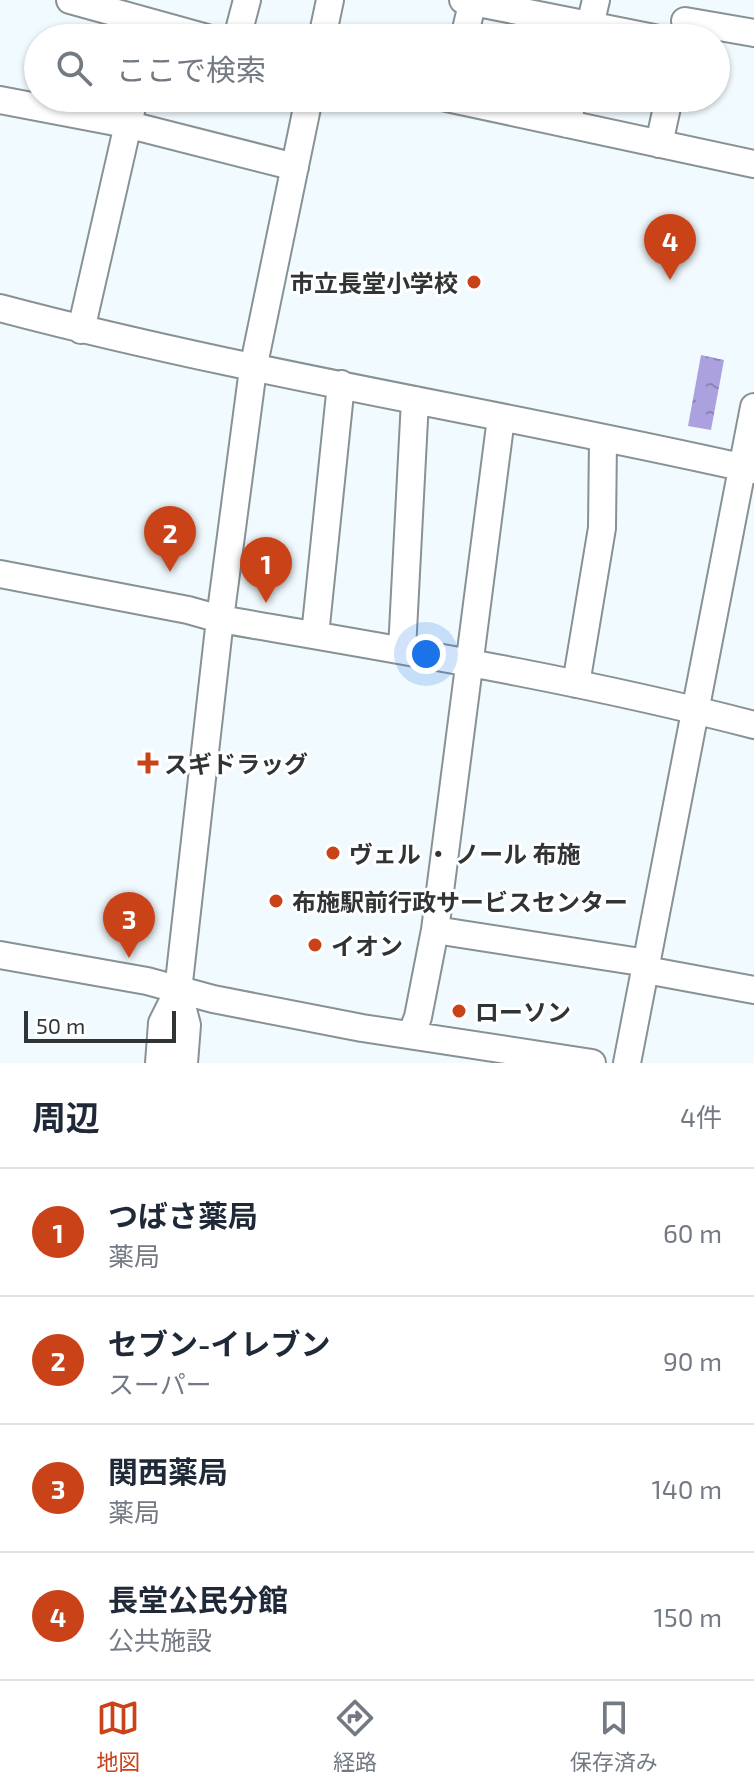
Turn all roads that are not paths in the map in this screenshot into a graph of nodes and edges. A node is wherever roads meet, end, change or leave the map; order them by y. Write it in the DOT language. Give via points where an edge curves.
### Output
graph roads {
  1 [pos="70,0"];
  2 [pos="247,0"];
  3 [pos="330,0"];
  4 [pos="469,1"];
  5 [pos="686,20"];
  6 [pos="157,21"];
  7 [pos="591,21"];
  8 [pos="241,24"];
  9 [pos="325,24"];
  10 [pos="466,24"];
  11 [pos="707,24"];
  12 [pos="730,28"];
  13 [pos="754,33"];
  14 [pos="0,100"];
  15 [pos="24,105"];
  16 [pos="63,112"];
  17 [pos="130,112"];
  18 [pos="306,112"];
  19 [pos="513,112"];
  20 [pos="570,112"];
  21 [pos="666,112"];
  22 [pos="126,124"];
  23 [pos="567,124"];
  24 [pos="659,144"];
  25 [pos="754,164"];
  26 [pos="295,167"];
  27 [pos="0,308"];
  28 [pos="81,330"];
  29 [pos="253,369"];
  30 [pos="341,384"];
  31 [pos="415,400"];
  32 [pos="754,407"];
  33 [pos="501,418"];
  34 [pos="603,439"];
  35 [pos="748,469"];
  36 [pos="0,574"];
  37 [pos="220,619"];
  38 [pos="315,635"];
  39 [pos="402,650"];
  40 [pos="468,661"];
  41 [pos="576,684"];
  42 [pos="696,709"];
  43 [pos="754,725"];
  44 [pos="435,930"];
  45 [pos="0,955"];
  46 [pos="646,966"];
  47 [pos="754,990"];
  48 [pos="178,991"];
  49 [pos="411,1035"];
  50 [pos="159,1063"];
  51 [pos="184,1063"];
  52 [pos="592,1063"];
  53 [pos="627,1063"];
  1 -- 6 [label="street"];
  2 -- 8 [label="street"];
  3 -- 9 [label="street"];
  4 -- 7 [label="street"];
  4 -- 10 [label="street"];
  5 -- 11 [label="street"];
  12 -- 13 [label="street"];
  14 -- 15 [label="street"];
  16 -- 22 [label="street"];
  17 -- 22 [label="street"];
  18 -- 26 [label="street"];
  19 -- 23 [label="street"];
  20 -- 23 [label="street"];
  21 -- 24 [label="street"];
  22 -- 26 [label="street"];
  22 -- 28 [label="street"];
  23 -- 24 [label="street"];
  24 -- 25 [label="street"];
  26 -- 29 [label="street"];
  27 -- 28 [label="street"];
  28 -- 29 [label="street"];
  29 -- 30 [label="street"];
  29 -- 37 [label="street"];
  30 -- 31 [label="street"];
  30 -- 38 [label="street"];
  31 -- 33 [label="street"];
  31 -- 39 [label="street"];
  32 -- 35 [label="street"];
  33 -- 34 [label="street"];
  33 -- 40 [label="street"];
  34 -- 35 [label="street"];
  34 -- 41 [label="street" via="602,528"];
  35 -- 42 [label="street"];
  36 -- 37 [label="street"];
  37 -- 38 [label="street"];
  37 -- 48 [label="street"];
  38 -- 39 [label="street"];
  39 -- 40 [label="street"];
  40 -- 41 [label="street"];
  40 -- 44 [label="street"];
  41 -- 42 [label="street"];
  42 -- 43 [label="street"];
  42 -- 46 [label="street"];
  44 -- 46 [label="street"];
  44 -- 49 [label="street"];
  45 -- 48 [label="street"];
  46 -- 47 [label="street"];
  46 -- 53 [label="street"];
  48 -- 49 [label="street"];
  48 -- 50 [label="street" via="162,1023"];
  48 -- 51 [label="street" via="187,1025"];
  49 -- 52 [label="street"];
}
